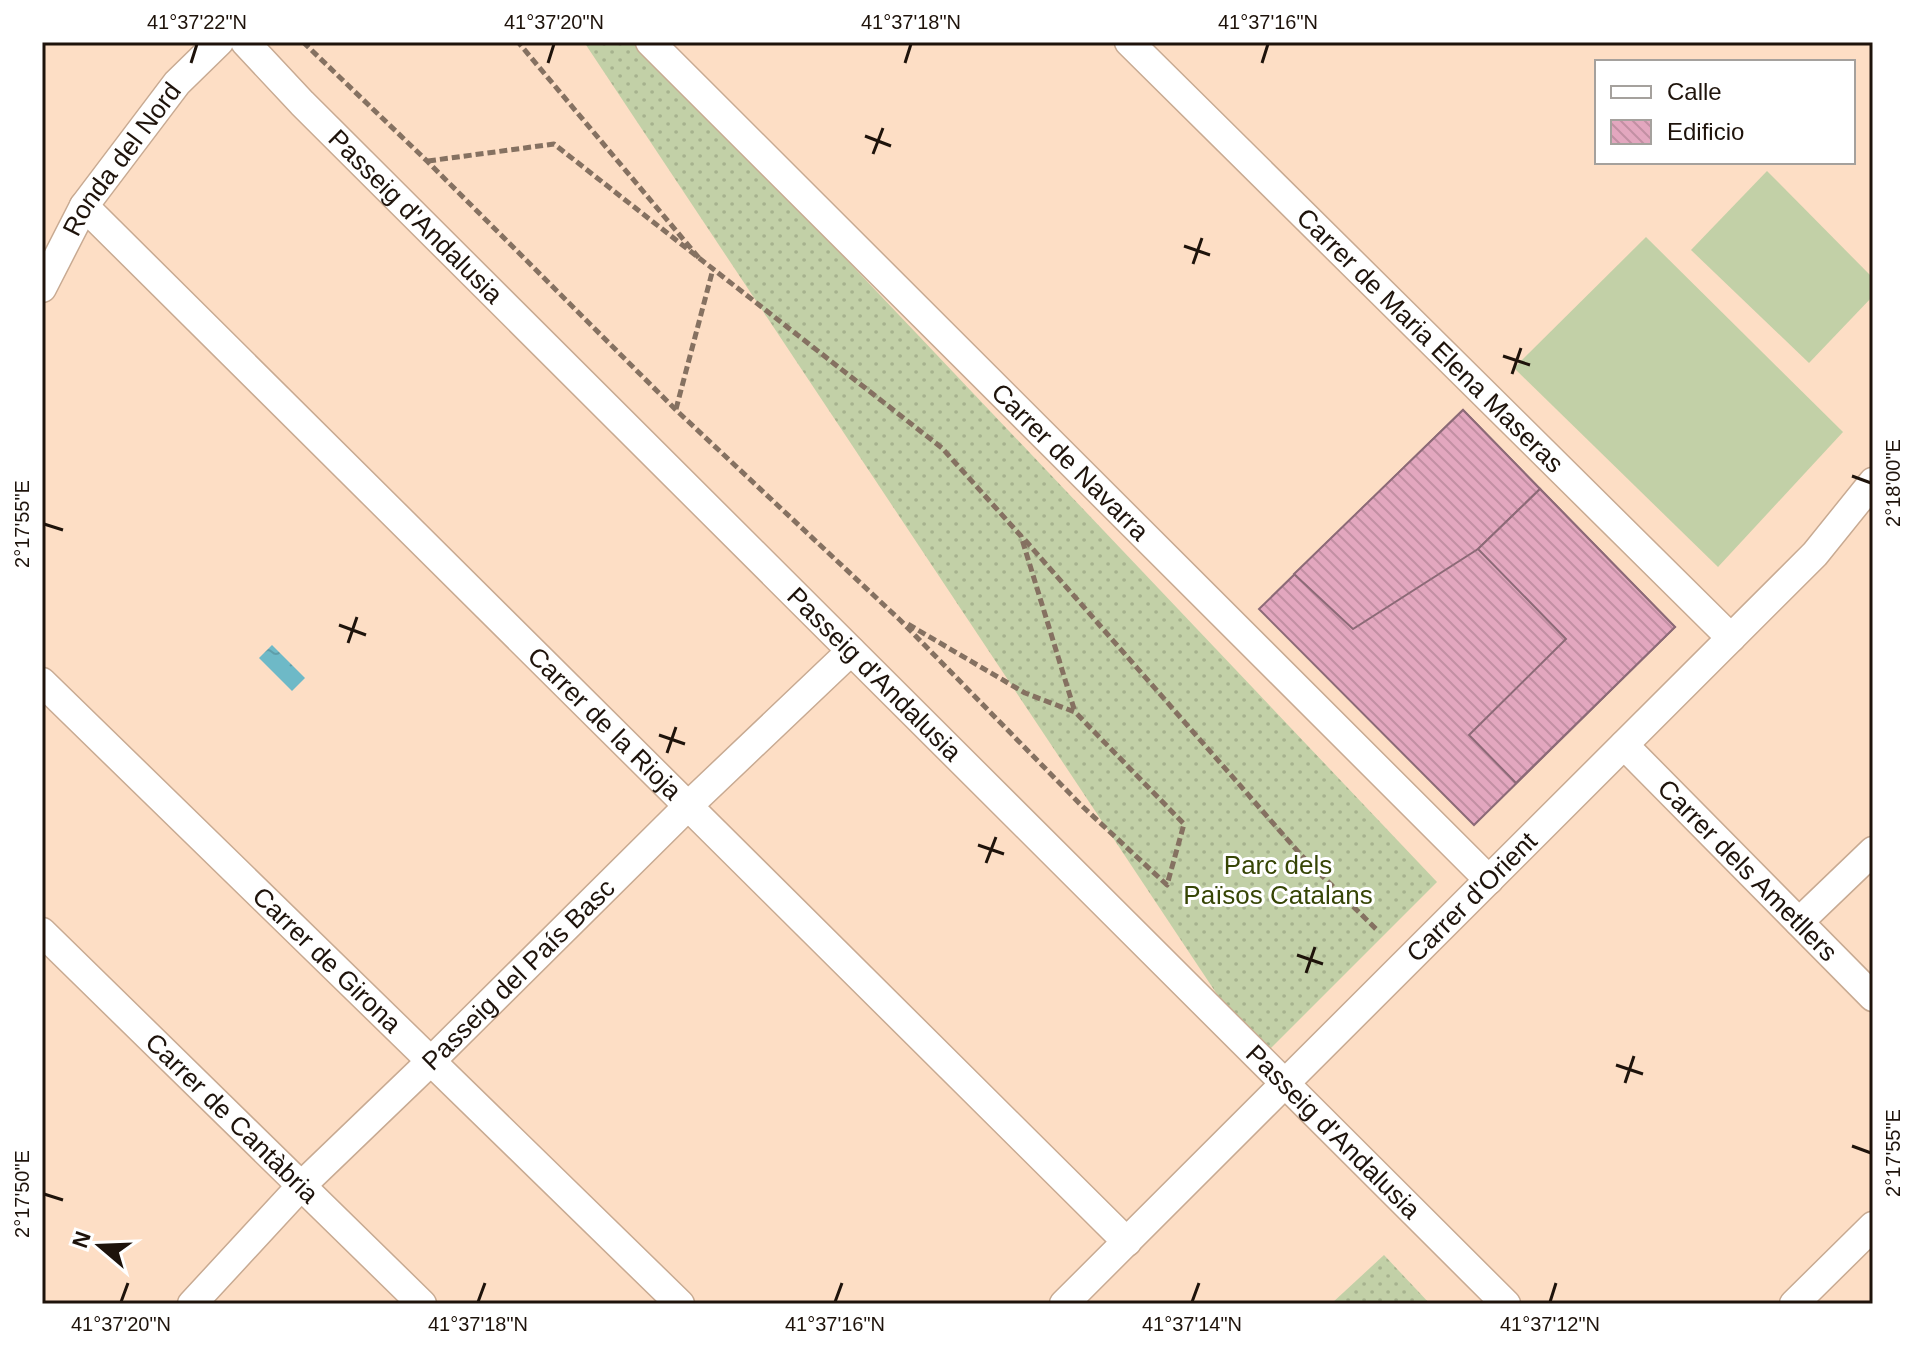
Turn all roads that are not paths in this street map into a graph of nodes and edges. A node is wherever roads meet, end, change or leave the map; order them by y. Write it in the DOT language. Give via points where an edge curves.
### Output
graph roads {
  1 [pos="219,42"];
  2 [pos="245,42"];
  3 [pos="650,42"];
  4 [pos="1129,42"];
  5 [pos="84,206"];
  6 [pos="42,288"];
  7 [pos="1873,482"];
  8 [pos="1731,638"];
  9 [pos="851,651"];
  10 [pos="42,682"];
  11 [pos="1624,745"];
  12 [pos="688,806"];
  13 [pos="1873,851"];
  14 [pos="1489,880"];
  15 [pos="1799,922"];
  16 [pos="42,932"];
  17 [pos="1873,997"];
  18 [pos="431,1061"];
  19 [pos="1285,1084"];
  20 [pos="301,1186"];
  21 [pos="1873,1226"];
  22 [pos="1127,1242"];
  23 [pos="192,1304"];
  24 [pos="422,1304"];
  25 [pos="680,1304"];
  26 [pos="1064,1304"];
  27 [pos="1506,1304"];
  28 [pos="1794,1304"];
  1 -- 5 [label="street, Ronda del Nord" via="177,83"];
  2 -- 9 [label="street, Passeig d'Andalusia"];
  3 -- 14 [label="street, Carrer de Navarra"];
  4 -- 8 [label="street, Carrer de Maria Elena Maseras"];
  5 -- 6 [label="street, Ronda del Nord"];
  5 -- 12 [label="street, Carrer de la Rioja"];
  7 -- 8 [label="street, Carrer d'Orient" via="1815,554"];
  8 -- 11 [label="street, Carrer d'Orient"];
  9 -- 12 [label="street, Passeig del País Basc"];
  9 -- 19 [label="street, Passeig d'Andalusia"];
  10 -- 18 [label="street, Carrer de Girona"];
  11 -- 14 [label="street, Carrer d'Orient"];
  11 -- 15 [label="street, Carrer dels Ametllers"];
  12 -- 18 [label="street, Passeig del País Basc"];
  12 -- 22 [label="street, Carrer de la Rioja"];
  13 -- 15 [label="street"];
  14 -- 19 [label="street, Carrer d'Orient"];
  15 -- 17 [label="street, Carrer dels Ametllers"];
  16 -- 20 [label="street, Carrer de Cantàbria"];
  18 -- 20 [label="street, Passeig del País Basc"];
  18 -- 25 [label="street, Carrer de Girona"];
  19 -- 22 [label="street, Carrer d'Orient"];
  19 -- 27 [label="street, Passeig d'Andalusia"];
  20 -- 23 [label="street, Passeig del País Basc"];
  20 -- 24 [label="street, Carrer de Cantàbria"];
  21 -- 28 [label="street"];
  22 -- 26 [label="street, Carrer d'Orient"];
}
